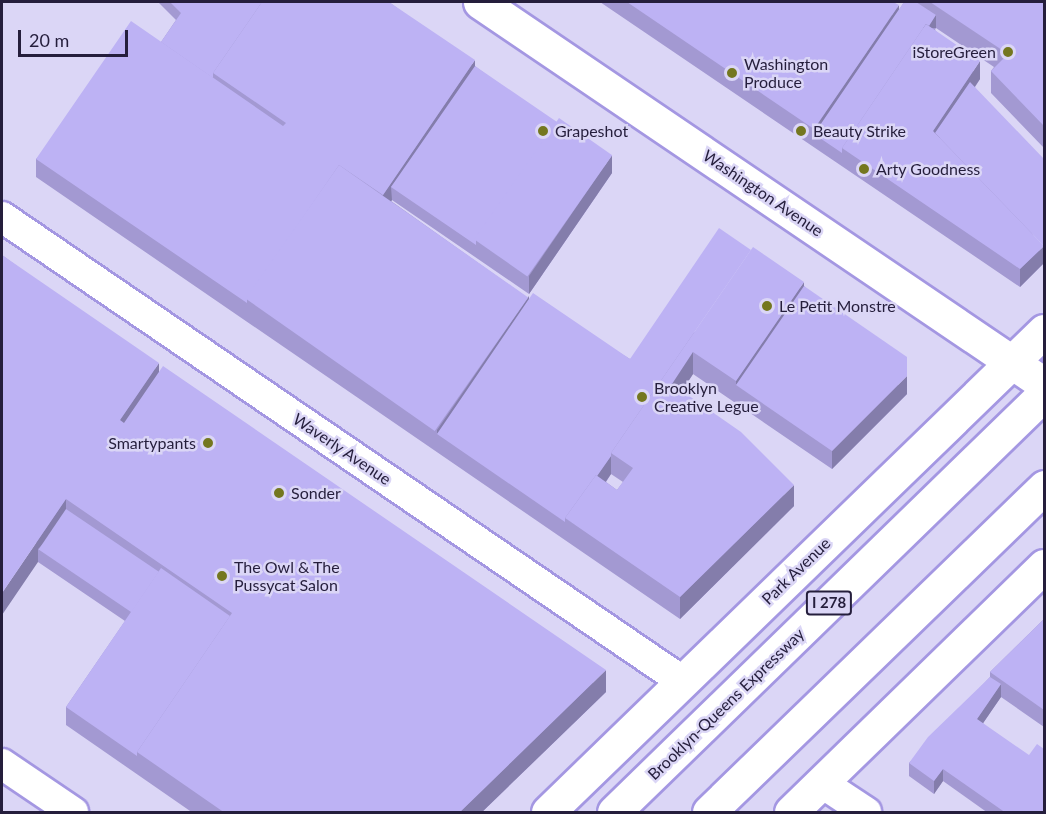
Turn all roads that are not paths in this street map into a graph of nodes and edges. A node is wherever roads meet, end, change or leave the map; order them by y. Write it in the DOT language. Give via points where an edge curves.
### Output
graph roads {
  1 [pos="480,2"];
  2 [pos="2,217"];
  3 [pos="1044,331"];
  4 [pos="1012,362"];
  5 [pos="1044,384"];
  6 [pos="1044,394"];
  7 [pos="1044,487"];
  8 [pos="1044,566"];
  9 [pos="682,681"];
  10 [pos="2,764"];
  11 [pos="822,783"];
  12 [pos="73,813"];
  13 [pos="548,813"];
  14 [pos="614,813"];
  15 [pos="709,813"];
  16 [pos="791,813"];
  17 [pos="866,813"];
  1 -- 4 [label="main road, Washington Avenue"];
  2 -- 9 [label="street, Waverly Avenue"];
  3 -- 4 [label="main road, Park Avenue"];
  4 -- 5 [label="main road, Washington Avenue"];
  4 -- 9 [label="main road, Park Avenue"];
  6 -- 14 [label="main road, Brooklyn-Queens Expressway / I 278"];
  7 -- 15 [label="main road"];
  8 -- 11 [label="main road"];
  9 -- 13 [label="main road, Park Avenue"];
  10 -- 12 [label="street"];
  11 -- 16 [label="main road"];
  11 -- 17 [label="street"];
}
